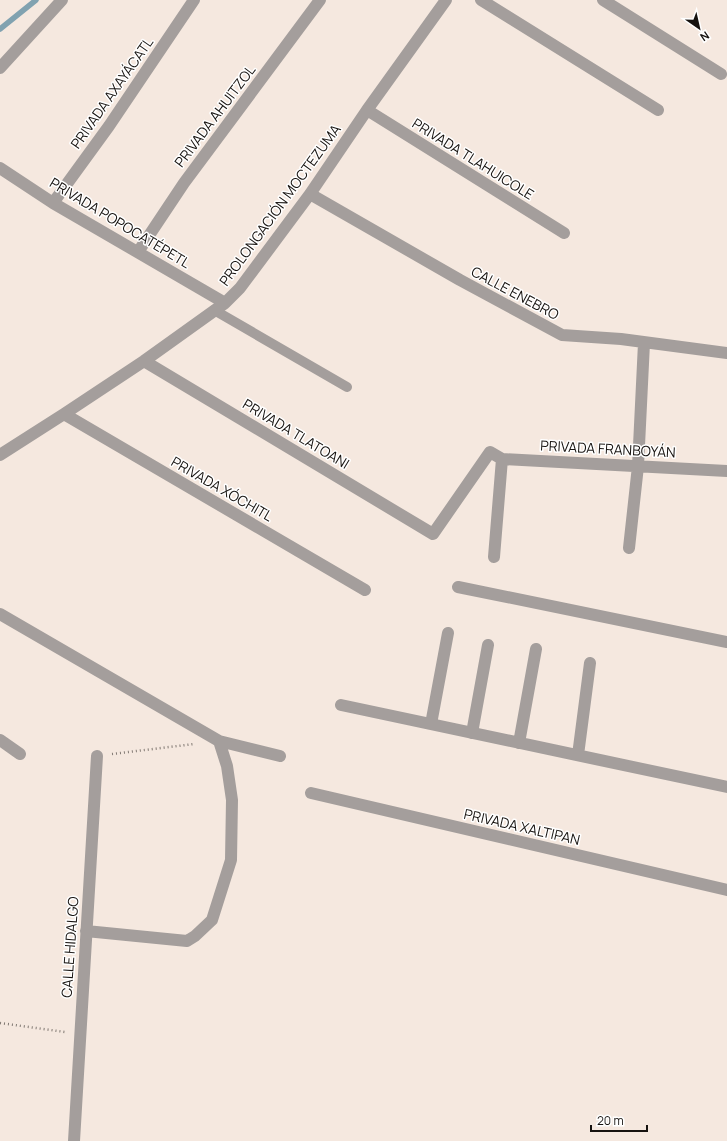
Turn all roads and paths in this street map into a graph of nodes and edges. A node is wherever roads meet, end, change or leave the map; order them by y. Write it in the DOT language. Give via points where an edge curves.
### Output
graph roads {
  1 [pos="62,0"];
  2 [pos="194,0"];
  3 [pos="320,0"];
  4 [pos="446,0"];
  5 [pos="482,0"];
  6 [pos="603,0"];
  7 [pos="0,68"];
  8 [pos="721,74"];
  9 [pos="367,110"];
  10 [pos="658,110"];
  11 [pos="0,168"];
  12 [pos="310,194"];
  13 [pos="53,203"];
  14 [pos="564,233"];
  15 [pos="138,252"];
  16 [pos="225,303"];
  17 [pos="214,310"];
  18 [pos="644,343"];
  19 [pos="727,353"];
  20 [pos="144,361"];
  21 [pos="347,387"];
  22 [pos="64,414"];
  23 [pos="490,452"];
  24 [pos="0,455"];
  25 [pos="502,459"];
  26 [pos="638,466"];
  27 [pos="727,471"];
  28 [pos="629,548"];
  29 [pos="494,557"];
  30 [pos="458,587"];
  31 [pos="365,590"];
  32 [pos="0,614"];
  33 [pos="448,633"];
  34 [pos="727,642"];
  35 [pos="488,645"];
  36 [pos="536,650"];
  37 [pos="590,663"];
  38 [pos="341,705"];
  39 [pos="432,724"];
  40 [pos="472,733"];
  41 [pos="0,740"];
  42 [pos="219,741"];
  43 [pos="519,743"];
  44 [pos="20,754"];
  45 [pos="578,755"];
  46 [pos="97,756"];
  47 [pos="280,756"];
  48 [pos="727,787"];
  49 [pos="311,793"];
  50 [pos="727,890"];
  51 [pos="86,931"];
  52 [pos="0,1023"];
  53 [pos="80,1034"];
  54 [pos="74,1141"];
  1 -- 7 [label="street"];
  2 -- 13 [label="street, PRIVADA AXAYÁCATL" via="109,126"];
  3 -- 15 [label="street, PRIVADA AHUITZOL" via="184,183"];
  4 -- 9 [label="street, PROLONGACIÓN MOCTEZUMA"];
  5 -- 10 [label="street"];
  6 -- 8 [label="street"];
  9 -- 12 [label="street, PROLONGACIÓN MOCTEZUMA"];
  9 -- 14 [label="street, PRIVADA TLAHUICOLE"];
  11 -- 13 [label="street, PRIVADA POPOCATÉPETL"];
  12 -- 16 [label="street, PROLONGACIÓN MOCTEZUMA" via="240,288"];
  12 -- 18 [label="street, CALLE ENEBRO" via="562,335"];
  13 -- 15 [label="street, PRIVADA POPOCATÉPETL"];
  15 -- 16 [label="street, PRIVADA POPOCATÉPETL"];
  16 -- 17 [label="street, PROLONGACIÓN MOCTEZUMA"];
  17 -- 20 [label="street, PROLONGACIÓN MOCTEZUMA"];
  17 -- 21 [label="lane"];
  18 -- 19 [label="street, CALLE ENEBRO"];
  18 -- 26 [label="street"];
  20 -- 22 [label="street, PROLONGACIÓN MOCTEZUMA"];
  20 -- 23 [label="street, PRIVADA TLATOANI" via="433,534"];
  22 -- 24 [label="street, PROLONGACIÓN MOCTEZUMA"];
  22 -- 31 [label="street, PRIVADA XÓCHITL"];
  23 -- 25 [label="street, PRIVADA FRANBOYÁN"];
  25 -- 26 [label="street, PRIVADA FRANBOYÁN"];
  25 -- 29 [label="street"];
  26 -- 27 [label="street, PRIVADA FRANBOYÁN"];
  26 -- 28 [label="street"];
  30 -- 34 [label="street"];
  32 -- 42 [label="street"];
  33 -- 39 [label="street"];
  35 -- 40 [label="street"];
  36 -- 43 [label="street"];
  37 -- 45 [label="street"];
  38 -- 39 [label="street"];
  39 -- 40 [label="street"];
  40 -- 43 [label="street"];
  41 -- 44 [label="street"];
  42 -- 46 [label="path"];
  42 -- 47 [label="street"];
  42 -- 51 [label="street" via="228,766 232,800 231,860 212,920 187,941"];
  43 -- 45 [label="street"];
  45 -- 48 [label="street"];
  46 -- 51 [label="street, CALLE HIDALGO"];
  49 -- 50 [label="street, PRIVADA XALTIPAN"];
  51 -- 53 [label="street, CALLE HIDALGO"];
  52 -- 53 [label="path"];
  53 -- 54 [label="street, CALLE HIDALGO"];
}
